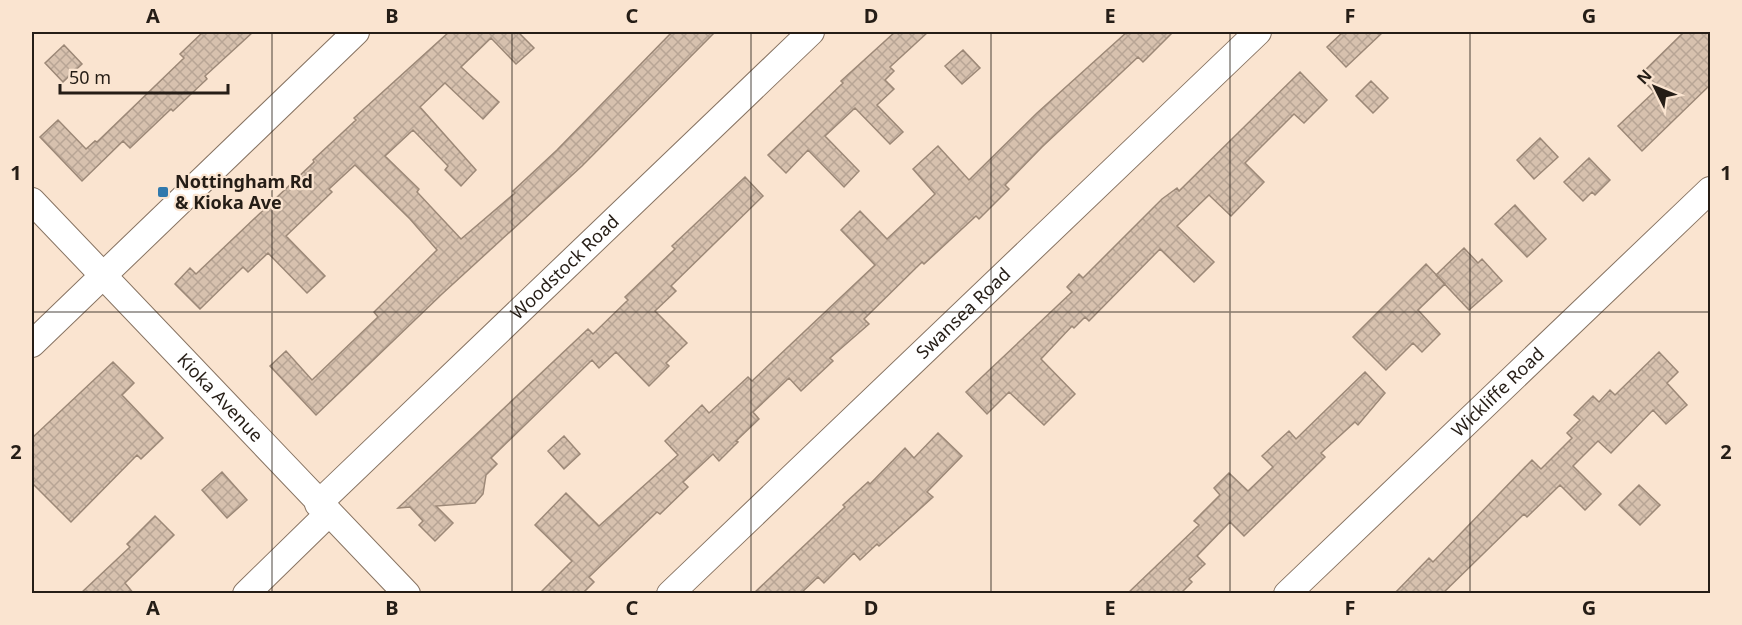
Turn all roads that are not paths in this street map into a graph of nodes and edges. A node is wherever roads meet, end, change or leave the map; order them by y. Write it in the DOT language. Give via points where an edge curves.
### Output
graph roads {
  1 [pos="356,32"];
  2 [pos="811,32"];
  3 [pos="1258,32"];
  4 [pos="1710,190"];
  5 [pos="32,201"];
  6 [pos="102,275"];
  7 [pos="32,344"];
  8 [pos="323,509"];
  9 [pos="246,594"];
  10 [pos="406,594"];
  11 [pos="670,594"];
  12 [pos="1287,594"];
  1 -- 6 [label="street"];
  2 -- 8 [label="street, Woodstock Road"];
  3 -- 11 [label="street, Swansea Road"];
  4 -- 12 [label="street, Wickliffe Road"];
  5 -- 6 [label="street, Kioka Avenue"];
  6 -- 7 [label="street"];
  6 -- 8 [label="street, Kioka Avenue"];
  8 -- 9 [label="street, Woodstock Road"];
  8 -- 10 [label="street, Kioka Avenue"];
}
